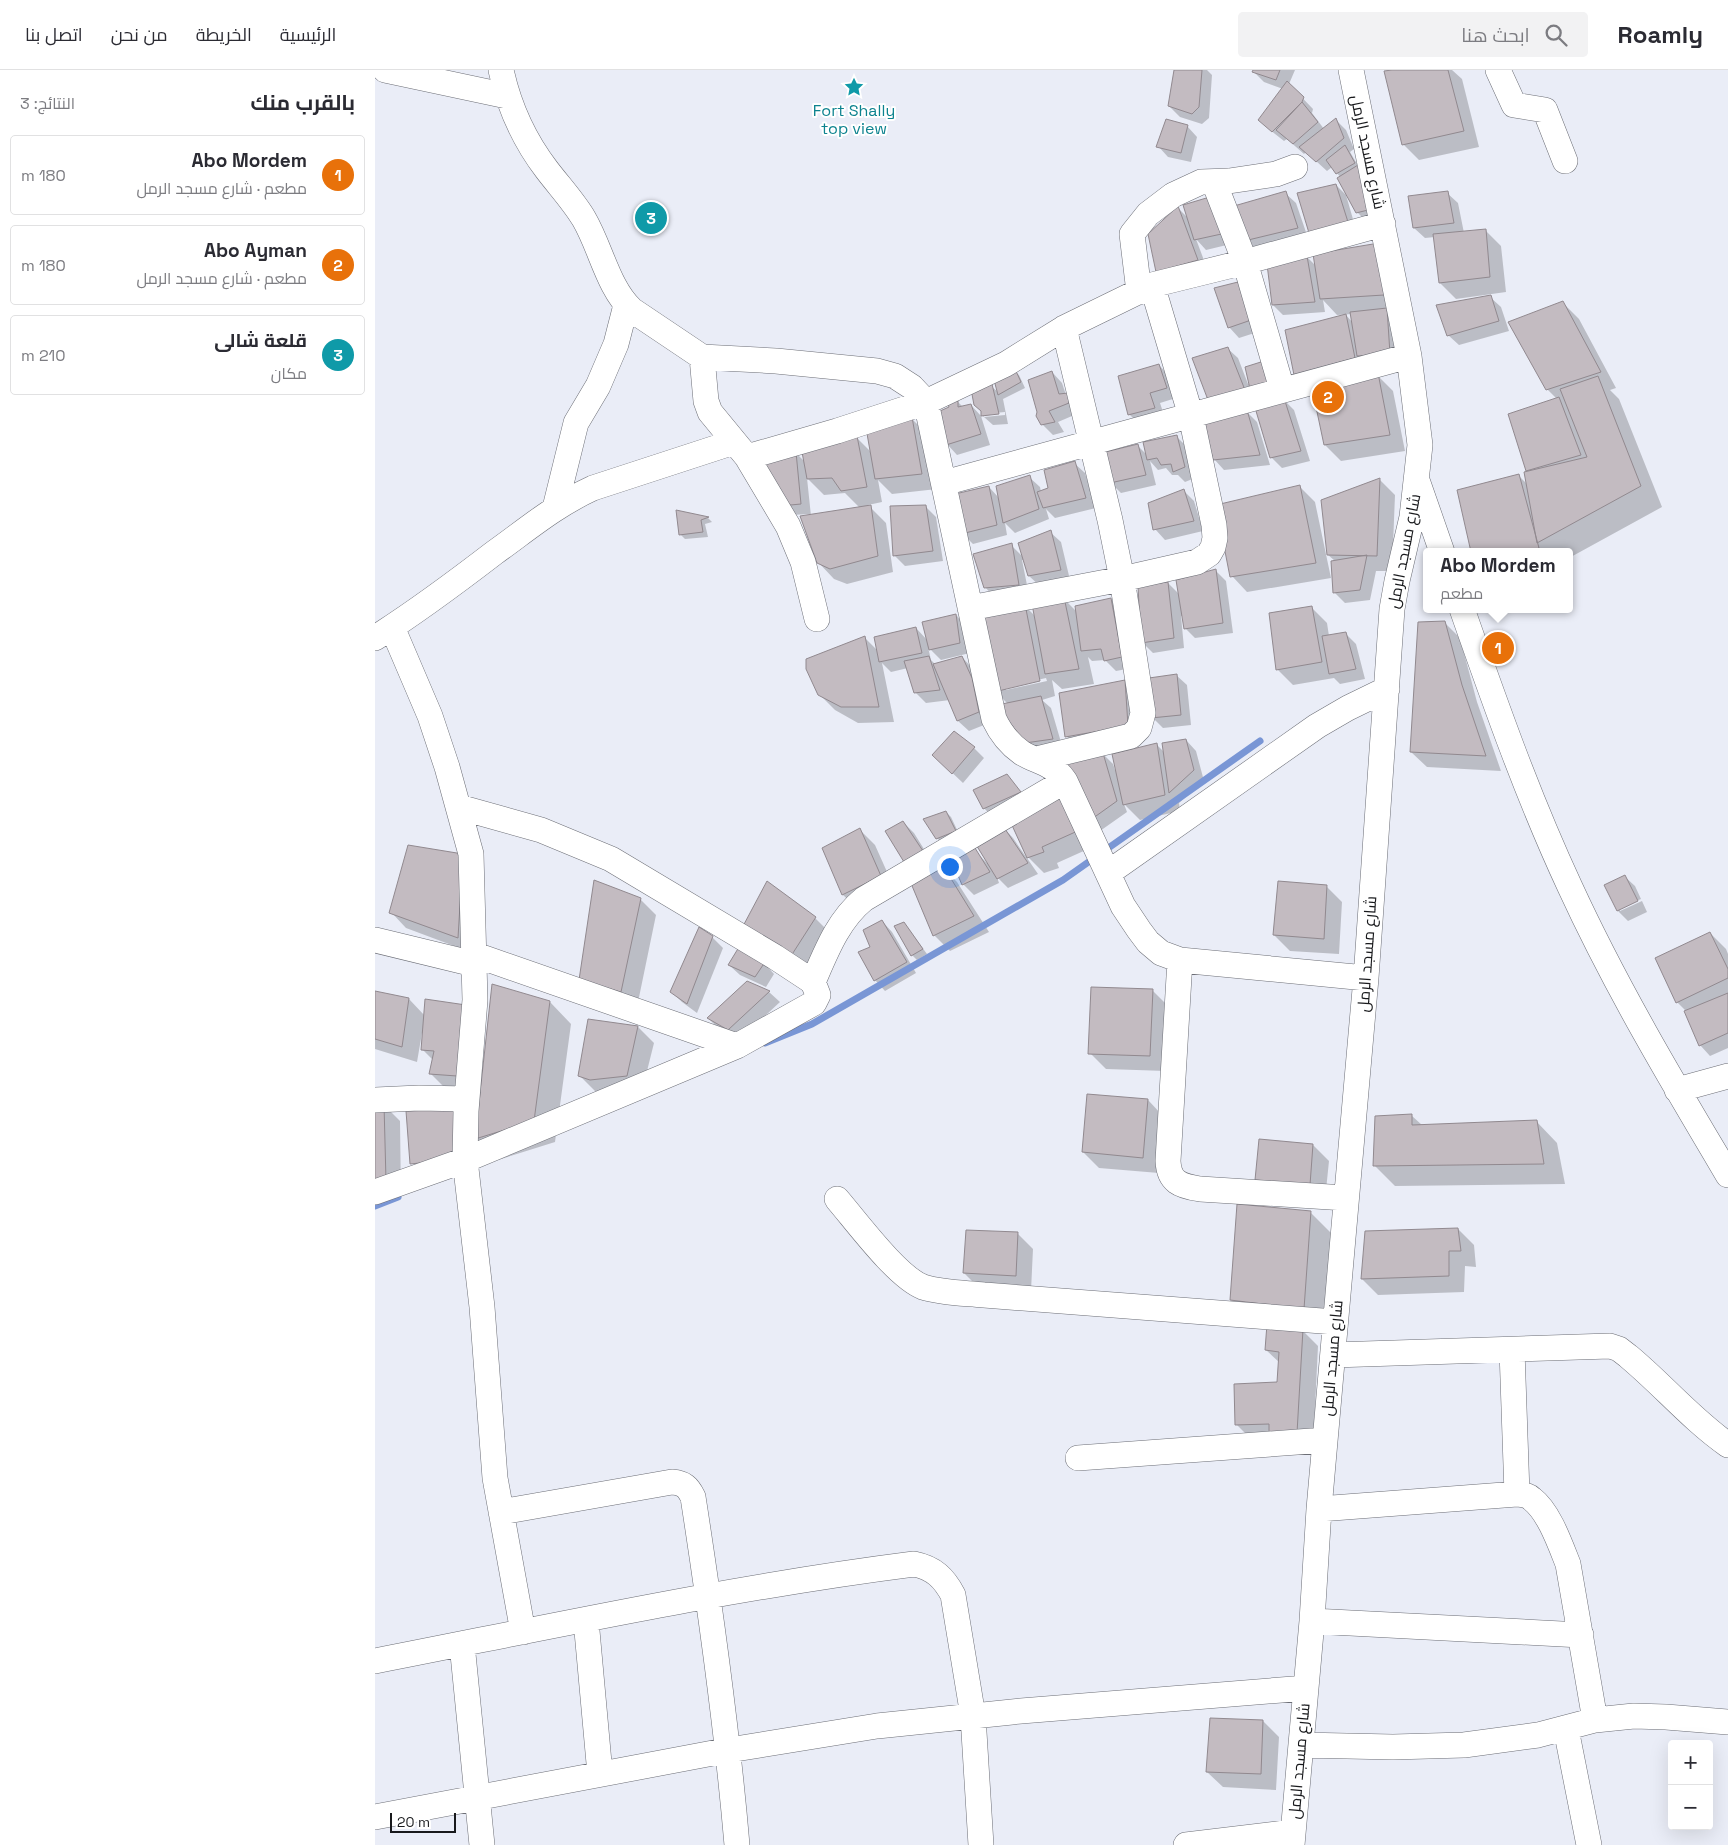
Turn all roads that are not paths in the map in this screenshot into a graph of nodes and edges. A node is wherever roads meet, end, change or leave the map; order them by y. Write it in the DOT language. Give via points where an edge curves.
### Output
graph roads {
  1 [pos="385,70"];
  2 [pos="501,70"];
  3 [pos="1351,70"];
  4 [pos="1499,70"];
  5 [pos="507,96"];
  6 [pos="1565,161"];
  7 [pos="1295,167"];
  8 [pos="1215,182"];
  9 [pos="1383,224"];
  10 [pos="1245,262"];
  11 [pos="1146,288"];
  12 [pos="626,305"];
  13 [pos="1064,328"];
  14 [pos="1409,356"];
  15 [pos="702,357"];
  16 [pos="1282,389"];
  17 [pos="925,402"];
  18 [pos="1191,416"];
  19 [pos="1092,443"];
  20 [pos="740,450"];
  21 [pos="1417,479"];
  22 [pos="944,484"];
  23 [pos="555,508"];
  24 [pos="1441,548"];
  25 [pos="1122,579"];
  26 [pos="971,608"];
  27 [pos="1463,613"];
  28 [pos="817,619"];
  29 [pos="383,632"];
  30 [pos="1387,689"];
  31 [pos="1037,759"];
  32 [pos="1065,781"];
  33 [pos="459,807"];
  34 [pos="1108,873"];
  35 [pos="375,940"];
  36 [pos="474,959"];
  37 [pos="1180,960"];
  38 [pos="1366,978"];
  39 [pos="813,982"];
  40 [pos="737,1046"];
  41 [pos="1728,1076"];
  42 [pos="1677,1090"];
  43 [pos="377,1098"];
  44 [pos="467,1099"];
  45 [pos="465,1160"];
  46 [pos="1728,1176"];
  47 [pos="375,1192"];
  48 [pos="1347,1198"];
  49 [pos="837,1200"];
  50 [pos="1335,1322"];
  51 [pos="1512,1350"];
  52 [pos="1333,1355"];
  53 [pos="1325,1440"];
  54 [pos="1728,1445"];
  55 [pos="1077,1458"];
  56 [pos="1517,1494"];
  57 [pos="1319,1509"];
  58 [pos="501,1512"];
  59 [pos="708,1597"];
  60 [pos="587,1620"];
  61 [pos="1312,1620"];
  62 [pos="523,1632"];
  63 [pos="1581,1635"];
  64 [pos="461,1644"];
  65 [pos="375,1660"];
  66 [pos="1306,1688"];
  67 [pos="973,1716"];
  68 [pos="1595,1720"];
  69 [pos="1728,1722"];
  70 [pos="1566,1729"];
  71 [pos="1301,1745"];
  72 [pos="729,1750"];
  73 [pos="600,1774"];
  74 [pos="477,1796"];
  75 [pos="375,1817"];
  76 [pos="1293,1839"];
  77 [pos="482,1845"];
  78 [pos="737,1845"];
  79 [pos="981,1845"];
  80 [pos="1186,1845"];
  81 [pos="1589,1845"];
  1 -- 5 [label="street"];
  2 -- 5 [label="street"];
  3 -- 9 [label="street, شارع مسجد الرمل"];
  4 -- 6 [label="street" via="1514,105 1545,110"];
  5 -- 12 [label="street" via="517,124 533,150 584,219 615,289"];
  7 -- 8 [label="street" via="1276,174"];
  8 -- 10 [label="street"];
  8 -- 11 [label="street" via="1201,182 1173,195 1148,214 1133,234"];
  9 -- 10 [label="street"];
  9 -- 14 [label="street, شارع مسجد الرمل"];
  10 -- 11 [label="street"];
  10 -- 16 [label="street"];
  11 -- 13 [label="street"];
  11 -- 18 [label="street"];
  12 -- 15 [label="street"];
  12 -- 23 [label="street" via="616,344 577,423"];
  13 -- 17 [label="street" via="1006,364"];
  13 -- 19 [label="street"];
  14 -- 16 [label="street"];
  14 -- 21 [label="street, شارع مسجد الرمل" via="1420,445"];
  15 -- 17 [label="street" via="877,371 895,376 912,387"];
  15 -- 20 [label="street" via="710,412"];
  16 -- 18 [label="street"];
  17 -- 20 [label="street" via="837,431"];
  17 -- 22 [label="street"];
  18 -- 19 [label="street"];
  18 -- 25 [label="street" via="1214,525 1213,547 1197,562"];
  19 -- 22 [label="street"];
  19 -- 25 [label="street"];
  20 -- 23 [label="street" via="593,488"];
  20 -- 28 [label="street" via="773,499 792,535 803,562"];
  21 -- 24 [label="street"];
  21 -- 30 [label="street, شارع مسجد الرمل" via="1392,609"];
  22 -- 26 [label="street"];
  23 -- 29 [label="street" via="419,610"];
  25 -- 26 [label="street"];
  25 -- 31 [label="street" via="1143,713 1139,728 1131,736"];
  26 -- 31 [label="street" via="994,719 1000,733 1023,754"];
  27 -- 42 [label="street" via="1509,743 1570,887"];
  29 -- 33 [label="street" via="430,716"];
  30 -- 34 [label="street" via="1317,726"];
  30 -- 38 [label="street, شارع مسجد الرمل"];
  31 -- 32 [label="street" via="1054,767"];
  32 -- 34 [label="street"];
  32 -- 39 [label="street" via="864,899 841,923"];
  33 -- 36 [label="street" via="471,854"];
  33 -- 39 [label="street" via="541,830 611,859"];
  34 -- 37 [label="street" via="1123,906 1148,942 1161,953"];
  35 -- 36 [label="street"];
  36 -- 40 [label="street"];
  36 -- 44 [label="street" via="475,1000"];
  37 -- 38 [label="street"];
  37 -- 48 [label="street" via="1168,1161 1173,1178 1179,1184 1199,1189"];
  38 -- 48 [label="street, شارع مسجد الرمل"];
  39 -- 40 [label="street" via="818,995 813,1003"];
  40 -- 45 [label="street"];
  41 -- 42 [label="street"];
  42 -- 46 [label="street"];
  43 -- 44 [label="street"];
  44 -- 45 [label="street"];
  45 -- 47 [label="street"];
  45 -- 58 [label="street" via="482,1307 495,1478"];
  48 -- 50 [label="street, شارع مسجد الرمل"];
  49 -- 50 [label="street" via="905,1276 922,1286 949,1292"];
  50 -- 52 [label="street, شارع مسجد الرمل"];
  51 -- 52 [label="street"];
  51 -- 54 [label="street" via="1599,1346 1619,1349"];
  51 -- 56 [label="street"];
  52 -- 53 [label="street, شارع مسجد الرمل"];
  53 -- 55 [label="street"];
  53 -- 57 [label="street, شارع مسجد الرمل"];
  56 -- 57 [label="street"];
  56 -- 63 [label="street" via="1526,1495 1536,1503 1559,1541 1568,1564"];
  57 -- 61 [label="street, شارع مسجد الرمل"];
  58 -- 59 [label="street" via="680,1483 693,1497"];
  58 -- 62 [label="street"];
  59 -- 60 [label="street"];
  59 -- 67 [label="street" via="842,1573 914,1564 925,1566 937,1572 953,1595"];
  59 -- 72 [label="street"];
  60 -- 62 [label="street"];
  60 -- 73 [label="street"];
  61 -- 63 [label="street"];
  61 -- 66 [label="street, شارع مسجد الرمل"];
  62 -- 64 [label="street"];
  63 -- 68 [label="street"];
  64 -- 65 [label="street"];
  64 -- 74 [label="street"];
  66 -- 67 [label="street"];
  66 -- 71 [label="street, شارع مسجد الرمل"];
  67 -- 72 [label="street" via="877,1726"];
  67 -- 79 [label="street"];
  68 -- 69 [label="street" via="1633,1716"];
  68 -- 70 [label="street"];
  70 -- 71 [label="street" via="1464,1745"];
  70 -- 81 [label="street"];
  71 -- 76 [label="street, شارع مسجد الرمل"];
  72 -- 73 [label="street"];
  72 -- 78 [label="street"];
  73 -- 74 [label="street"];
  74 -- 75 [label="street"];
  74 -- 77 [label="street"];
  76 -- 80 [label="street"];
}
